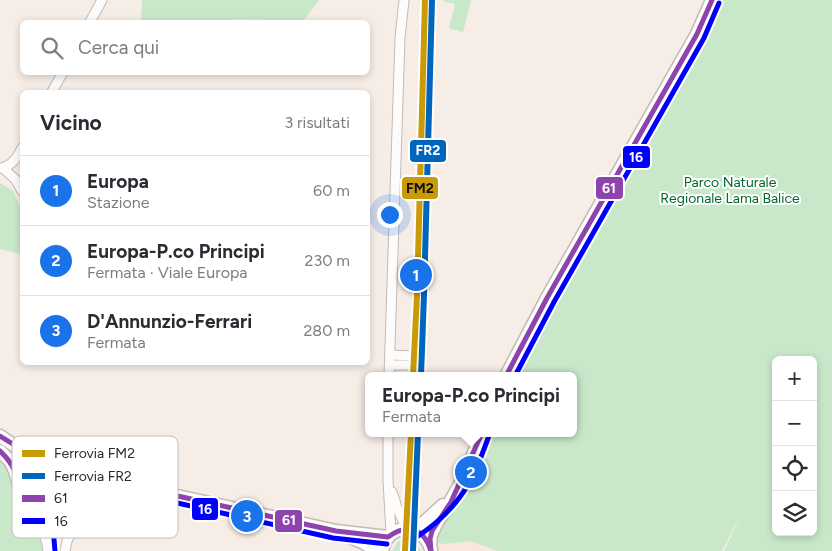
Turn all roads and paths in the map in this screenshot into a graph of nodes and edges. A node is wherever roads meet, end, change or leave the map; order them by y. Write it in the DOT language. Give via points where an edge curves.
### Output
graph roads {
  1 [pos="102,0"];
  2 [pos="404,0"];
  3 [pos="712,0"];
  4 [pos="91,20"];
  5 [pos="61,75"];
  6 [pos="53,90"];
  7 [pos="20,151"];
  8 [pos="2,168"];
  9 [pos="20,187"];
  10 [pos="390,355"];
  11 [pos="416,356"];
  12 [pos="390,365"];
  13 [pos="415,366"];
  14 [pos="389,372"];
  15 [pos="508,372"];
  16 [pos="0,436"];
  17 [pos="388,437"];
  18 [pos="480,437"];
  19 [pos="12,444"];
  20 [pos="0,451"];
  21 [pos="12,464"];
  22 [pos="463,479"];
  23 [pos="388,480"];
  24 [pos="178,495"];
  25 [pos="411,529"];
  26 [pos="336,531"];
  27 [pos="390,535"];
  28 [pos="46,538"];
  29 [pos="68,538"];
  30 [pos="432,549"];
  31 [pos="48,551"];
  32 [pos="65,551"];
  33 [pos="376,551"];
  34 [pos="382,551"];
  1 -- 4 [label="street"];
  2 -- 10 [label="street"];
  3 -- 15 [label="main road" via="697,34"];
  5 -- 6 [label="street"];
  7 -- 8 [label="street" via="13,163"];
  8 -- 9 [label="street"];
  10 -- 11 [label="street"];
  10 -- 12 [label="street"];
  12 -- 13 [label="street"];
  12 -- 14 [label="street"];
  16 -- 19 [label="main road"];
  17 -- 23 [label="street"];
  18 -- 22 [label="main road"];
  20 -- 21 [label="main road"];
  22 -- 25 [label="main road" via="445,502 419,527"];
  22 -- 30 [label="main road" via="434,527"];
  23 -- 25 [label="street" via="398,510"];
  23 -- 27 [label="street"];
  24 -- 26 [label="main road"];
  25 -- 27 [label="main road"];
  25 -- 30 [label="main road" via="421,533"];
  26 -- 27 [label="main road"];
  26 -- 33 [label="main road"];
  27 -- 34 [label="main road"];
  28 -- 31 [label="street"];
  29 -- 32 [label="street"];
}
